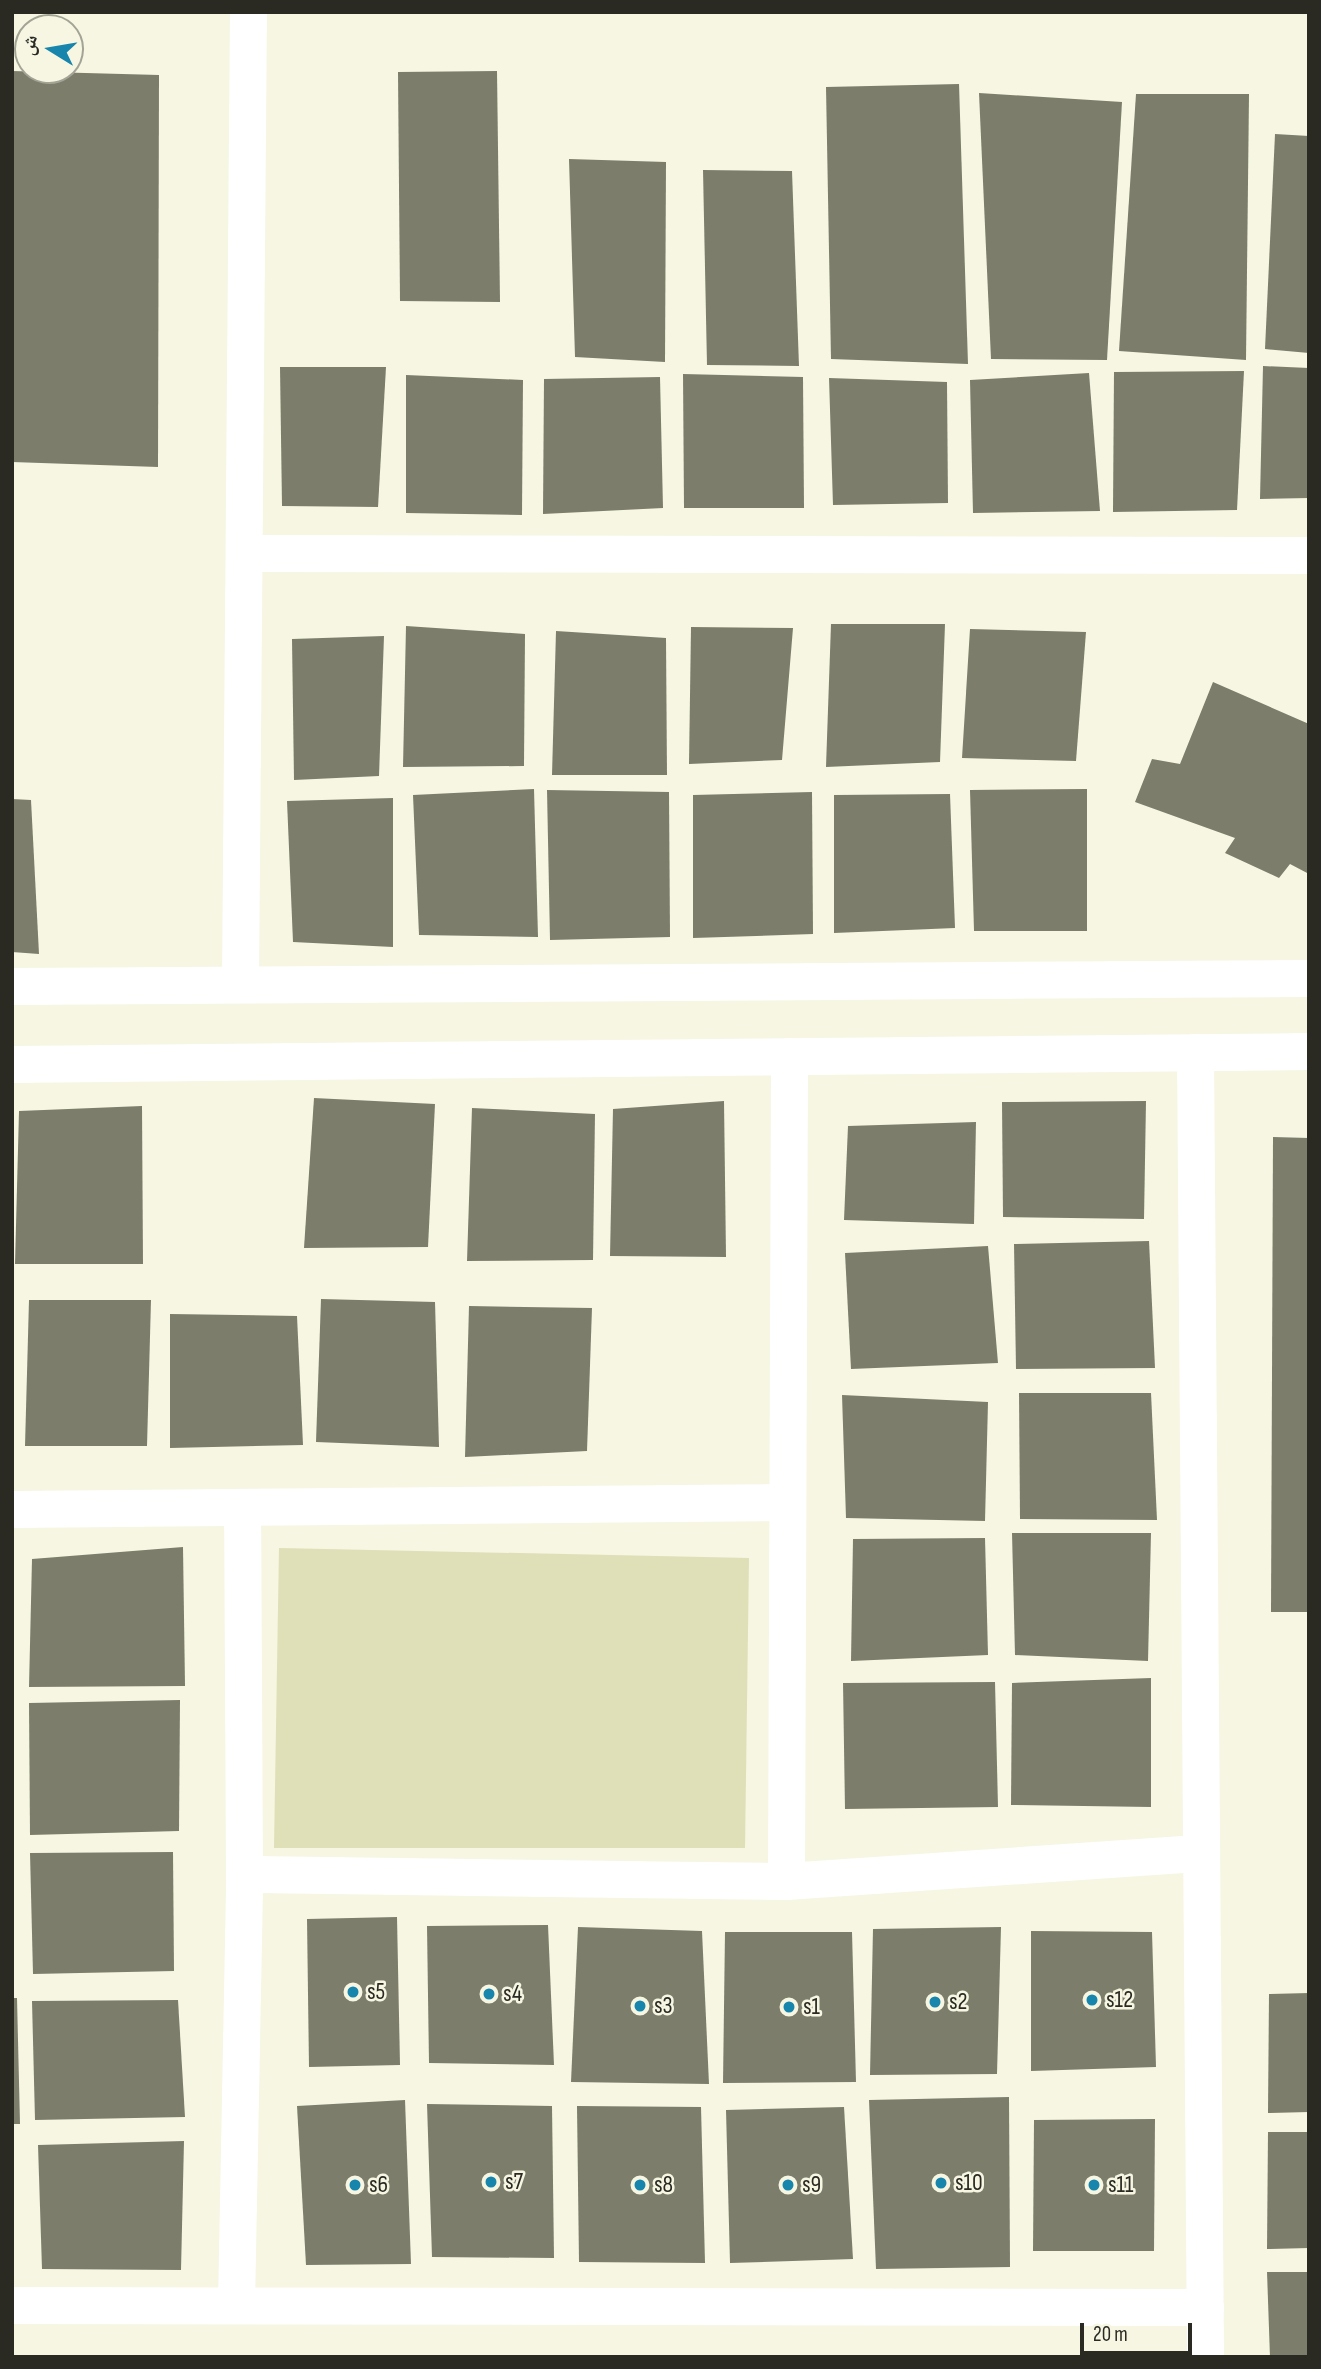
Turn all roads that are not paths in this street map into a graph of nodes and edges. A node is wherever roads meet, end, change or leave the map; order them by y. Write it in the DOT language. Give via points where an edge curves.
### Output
graph roads {
  1 [pos="248,12"];
  2 [pos="244,553"];
  3 [pos="1309,555"];
  4 [pos="1309,978"];
  5 [pos="240,985"];
  6 [pos="12,986"];
  7 [pos="1309,1051"];
  8 [pos="1195,1052"];
  9 [pos="789,1056"];
  10 [pos="12,1064"];
  11 [pos="786,1502"];
  12 [pos="242,1507"];
  13 [pos="12,1509"];
  14 [pos="1201,1853"];
  15 [pos="244,1874"];
  16 [pos="786,1881"];
  17 [pos="12,2305"];
  18 [pos="236,2305"];
  19 [pos="1205,2306"];
  20 [pos="1205,2357"];
  1 -- 2 [label="street"];
  2 -- 3 [label="street"];
  2 -- 5 [label="street"];
  4 -- 5 [label="street"];
  5 -- 6 [label="street"];
  7 -- 8 [label="street"];
  8 -- 9 [label="street"];
  8 -- 14 [label="street"];
  9 -- 10 [label="street"];
  9 -- 11 [label="street"];
  11 -- 12 [label="street"];
  11 -- 16 [label="street"];
  12 -- 13 [label="street"];
  12 -- 15 [label="street"];
  14 -- 16 [label="street"];
  14 -- 19 [label="street"];
  15 -- 16 [label="street"];
  15 -- 18 [label="street"];
  17 -- 18 [label="street"];
  18 -- 19 [label="street"];
  19 -- 20 [label="street"];
}
